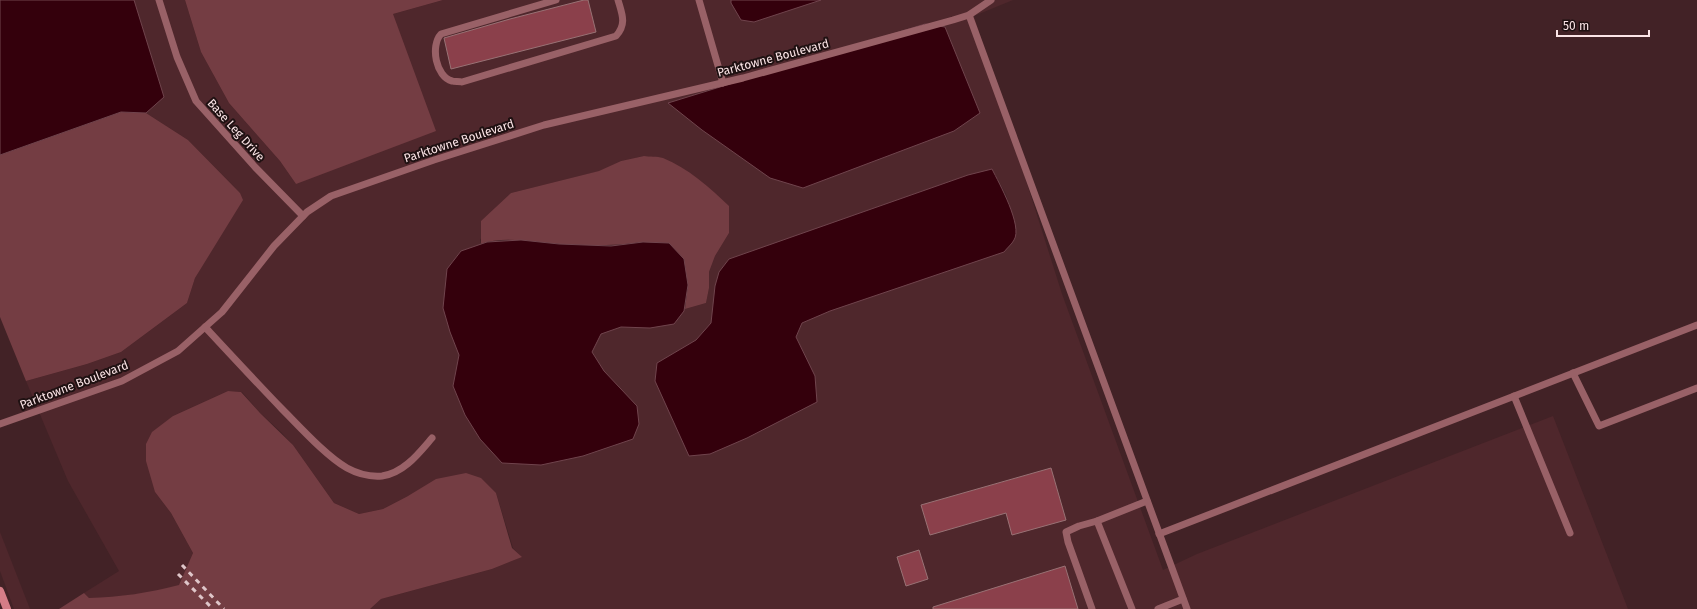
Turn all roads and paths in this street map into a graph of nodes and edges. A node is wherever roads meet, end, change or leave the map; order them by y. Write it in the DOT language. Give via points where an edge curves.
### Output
graph roads {
  1 [pos="159,0"];
  2 [pos="556,0"];
  3 [pos="618,0"];
  4 [pos="699,0"];
  5 [pos="991,0"];
  6 [pos="968,15"];
  7 [pos="723,83"];
  8 [pos="303,216"];
  9 [pos="1697,325"];
  10 [pos="205,327"];
  11 [pos="1573,373"];
  12 [pos="1697,388"];
  13 [pos="1514,396"];
  14 [pos="0,424"];
  15 [pos="432,438"];
  16 [pos="1147,501"];
  17 [pos="1097,521"];
  18 [pos="1570,533"];
  19 [pos="1159,534"];
  20 [pos="0,591"];
  21 [pos="1183,599"];
  22 [pos="7,609"];
  23 [pos="1092,609"];
  24 [pos="1132,609"];
  25 [pos="1158,609"];
  26 [pos="1187,609"];
  1 -- 8 [label="lane, Base Leg Drive" via="177,57 196,102"];
  2 -- 3 [label="lane" via="441,34 436,39 434,51 442,75 452,81 462,82 616,36 624,23"];
  4 -- 7 [label="lane"];
  5 -- 6 [label="lane, Parktowne Boulevard"];
  6 -- 7 [label="lane, Parktowne Boulevard"];
  6 -- 16 [label="lane"];
  7 -- 8 [label="lane, Parktowne Boulevard" via="544,126 434,160 331,196"];
  8 -- 10 [label="lane, Parktowne Boulevard" via="274,246 222,312"];
  9 -- 11 [label="lane"];
  10 -- 14 [label="lane, Parktowne Boulevard" via="178,351 122,380"];
  10 -- 15 [label="lane" via="304,432 347,468 359,474 384,476 397,471 413,460"];
  11 -- 12 [label="lane" via="1599,426"];
  11 -- 13 [label="lane"];
  13 -- 18 [label="lane"];
  13 -- 19 [label="lane"];
  16 -- 17 [label="lane"];
  16 -- 19 [label="lane"];
  17 -- 23 [label="lane" via="1066,532"];
  17 -- 24 [label="lane"];
  19 -- 21 [label="lane"];
  20 -- 22 [label="street"];
  21 -- 25 [label="lane"];
  21 -- 26 [label="lane"];
}
